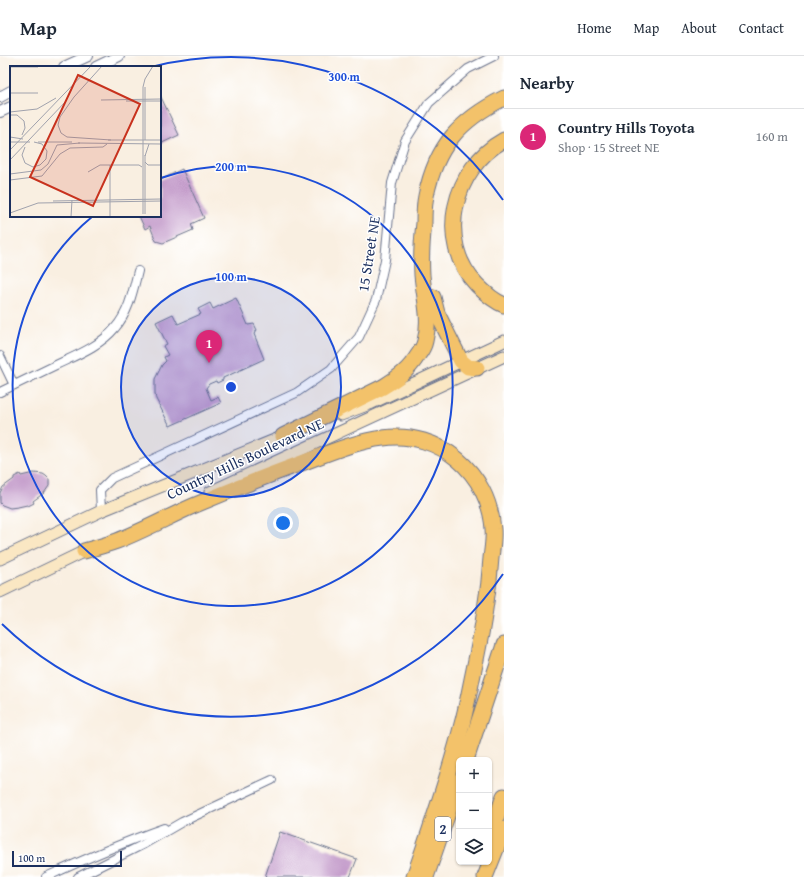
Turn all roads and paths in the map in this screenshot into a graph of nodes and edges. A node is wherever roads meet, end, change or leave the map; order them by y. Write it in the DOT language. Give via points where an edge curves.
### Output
graph roads {
  1 [pos="88,56"];
  2 [pos="119,56"];
  3 [pos="494,56"];
  4 [pos="66,66"];
  5 [pos="98,66"];
  6 [pos="10,92"];
  7 [pos="0,97"];
  8 [pos="504,98"];
  9 [pos="10,107"];
  10 [pos="480,111"];
  11 [pos="0,112"];
  12 [pos="504,140"];
  13 [pos="138,271"];
  14 [pos="504,305"];
  15 [pos="504,341"];
  16 [pos="0,356"];
  17 [pos="504,356"];
  18 [pos="461,361"];
  19 [pos="477,368"];
  20 [pos="14,385"];
  21 [pos="0,392"];
  22 [pos="283,436"];
  23 [pos="101,511"];
  24 [pos="84,551"];
  25 [pos="0,559"];
  26 [pos="0,592"];
  27 [pos="504,644"];
  28 [pos="467,757"];
  29 [pos="272,780"];
  30 [pos="456,790"];
  31 [pos="504,796"];
  32 [pos="182,822"];
  33 [pos="504,829"];
  34 [pos="492,830"];
  35 [pos="480,865"];
  36 [pos="46,877"];
  37 [pos="78,877"];
  38 [pos="414,877"];
  39 [pos="426,877"];
  40 [pos="476,877"];
  41 [pos="485,877"];
  1 -- 4 [label="street"];
  2 -- 5 [label="street"];
  3 -- 23 [label="street, 15 Street NE" via="468,69 429,103 405,141 392,184 385,260 376,300 359,337 331,369 296,393 112,478 100,490"];
  6 -- 7 [label="street"];
  8 -- 10 [label="highway"];
  9 -- 11 [label="street"];
  10 -- 18 [label="highway" via="461,131 446,153 436,179 430,229 430,287 437,313"];
  10 -- 22 [label="highway" via="459,128 444,148 429,185 422,249 422,274 428,315 425,342 421,350 408,369 396,379"];
  12 -- 14 [label="highway" via="480,158 473,168 459,196 453,228 458,255 470,278 490,297"];
  13 -- 20 [label="street" via="125,312 115,328 102,341 83,353"];
  15 -- 18 [label="main road, Country Hills Boulevard NE"];
  16 -- 20 [label="street"];
  17 -- 19 [label="main road, Country Hills Boulevard NE"];
  18 -- 19 [label="highway" via="468,367"];
  18 -- 22 [label="main road, Country Hills Boulevard NE" via="372,403"];
  19 -- 24 [label="main road, Country Hills Boulevard NE"];
  20 -- 21 [label="street"];
  22 -- 23 [label="main road, Country Hills Boulevard NE"];
  23 -- 25 [label="main road, Country Hills Boulevard NE"];
  24 -- 26 [label="main road, Country Hills Boulevard NE"];
  24 -- 38 [label="highway" via="116,541 257,480 372,440 396,437 419,440 436,445 462,462 480,486 492,518 493,545 489,585 463,723"];
  27 -- 28 [label="highway"];
  29 -- 32 [label="street"];
  30 -- 39 [label="highway, 2"];
  31 -- 34 [label="highway"];
  32 -- 36 [label="street" via="138,837"];
  32 -- 37 [label="street"];
  33 -- 41 [label="highway"];
  35 -- 40 [label="highway"];
}
